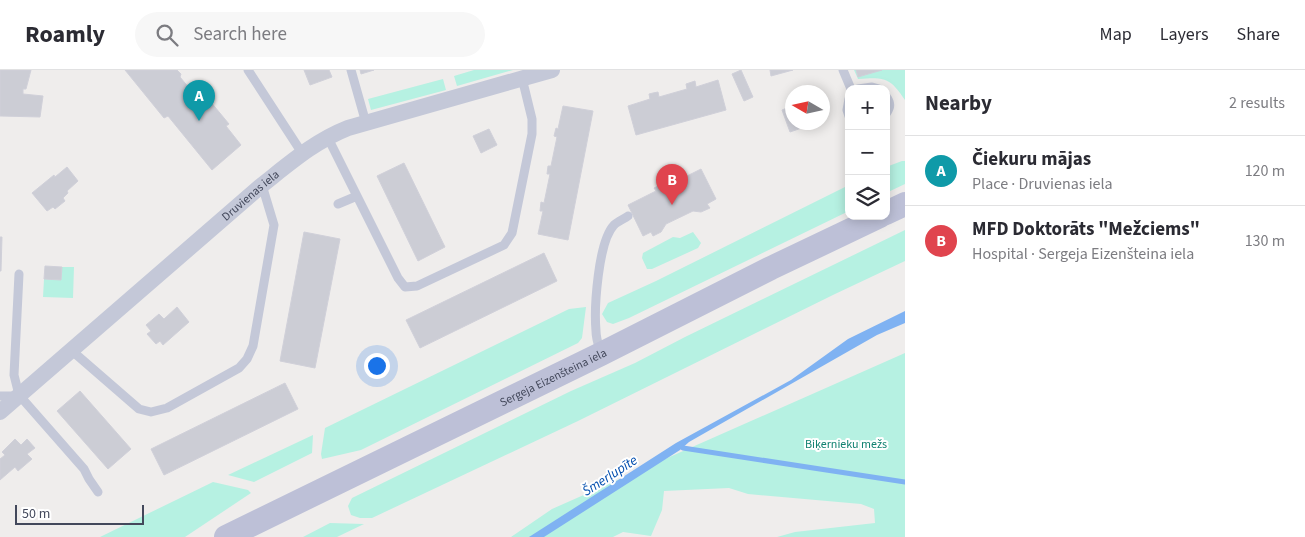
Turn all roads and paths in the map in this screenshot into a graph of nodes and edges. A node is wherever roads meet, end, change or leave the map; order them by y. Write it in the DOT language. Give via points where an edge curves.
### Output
graph roads {
  1 [pos="248,70"];
  2 [pos="351,70"];
  3 [pos="552,70"];
  4 [pos="844,70"];
  5 [pos="522,78"];
  6 [pos="850,85"];
  7 [pos="366,123"];
  8 [pos="328,136"];
  9 [pos="302,153"];
  10 [pos="262,185"];
  11 [pos="357,196"];
  12 [pos="338,204"];
  13 [pos="905,204"];
  14 [pos="890,211"];
  15 [pos="628,216"];
  16 [pos="872,220"];
  17 [pos="19,274"];
  18 [pos="71,350"];
  19 [pos="601,354"];
  20 [pos="19,395"];
  21 [pos="0,396"];
  22 [pos="0,412"];
  23 [pos="98,492"];
  24 [pos="226,537"];
  1 -- 9 [label="lane"];
  2 -- 7 [label="lane"];
  3 -- 5 [label="street, Druvienas iela"];
  4 -- 6 [label="lane"];
  5 -- 7 [label="street, Druvienas iela"];
  5 -- 11 [label="lane" via="532,119 532,134 512,233 504,245 417,286 405,286"];
  7 -- 8 [label="street, Druvienas iela"];
  8 -- 9 [label="street, Druvienas iela"];
  8 -- 11 [label="lane"];
  9 -- 10 [label="street, Druvienas iela"];
  10 -- 18 [label="street, Druvienas iela"];
  10 -- 18 [label="lane" via="274,225 253,346 238,368 167,408 151,412 139,409"];
  11 -- 12 [label="lane"];
  13 -- 14 [label="street"];
  15 -- 19 [label="lane" via="614,225 602,257 596,305 596,333"];
  16 -- 19 [label="street, Sergeja Eizenšteina iela"];
  17 -- 20 [label="lane" via="14,375"];
  18 -- 20 [label="street, Druvienas iela"];
  19 -- 24 [label="street, Sergeja Eizenšteina iela"];
  20 -- 21 [label="lane"];
  20 -- 22 [label="street, Druvienas iela"];
  20 -- 23 [label="lane" via="84,469"];
}
